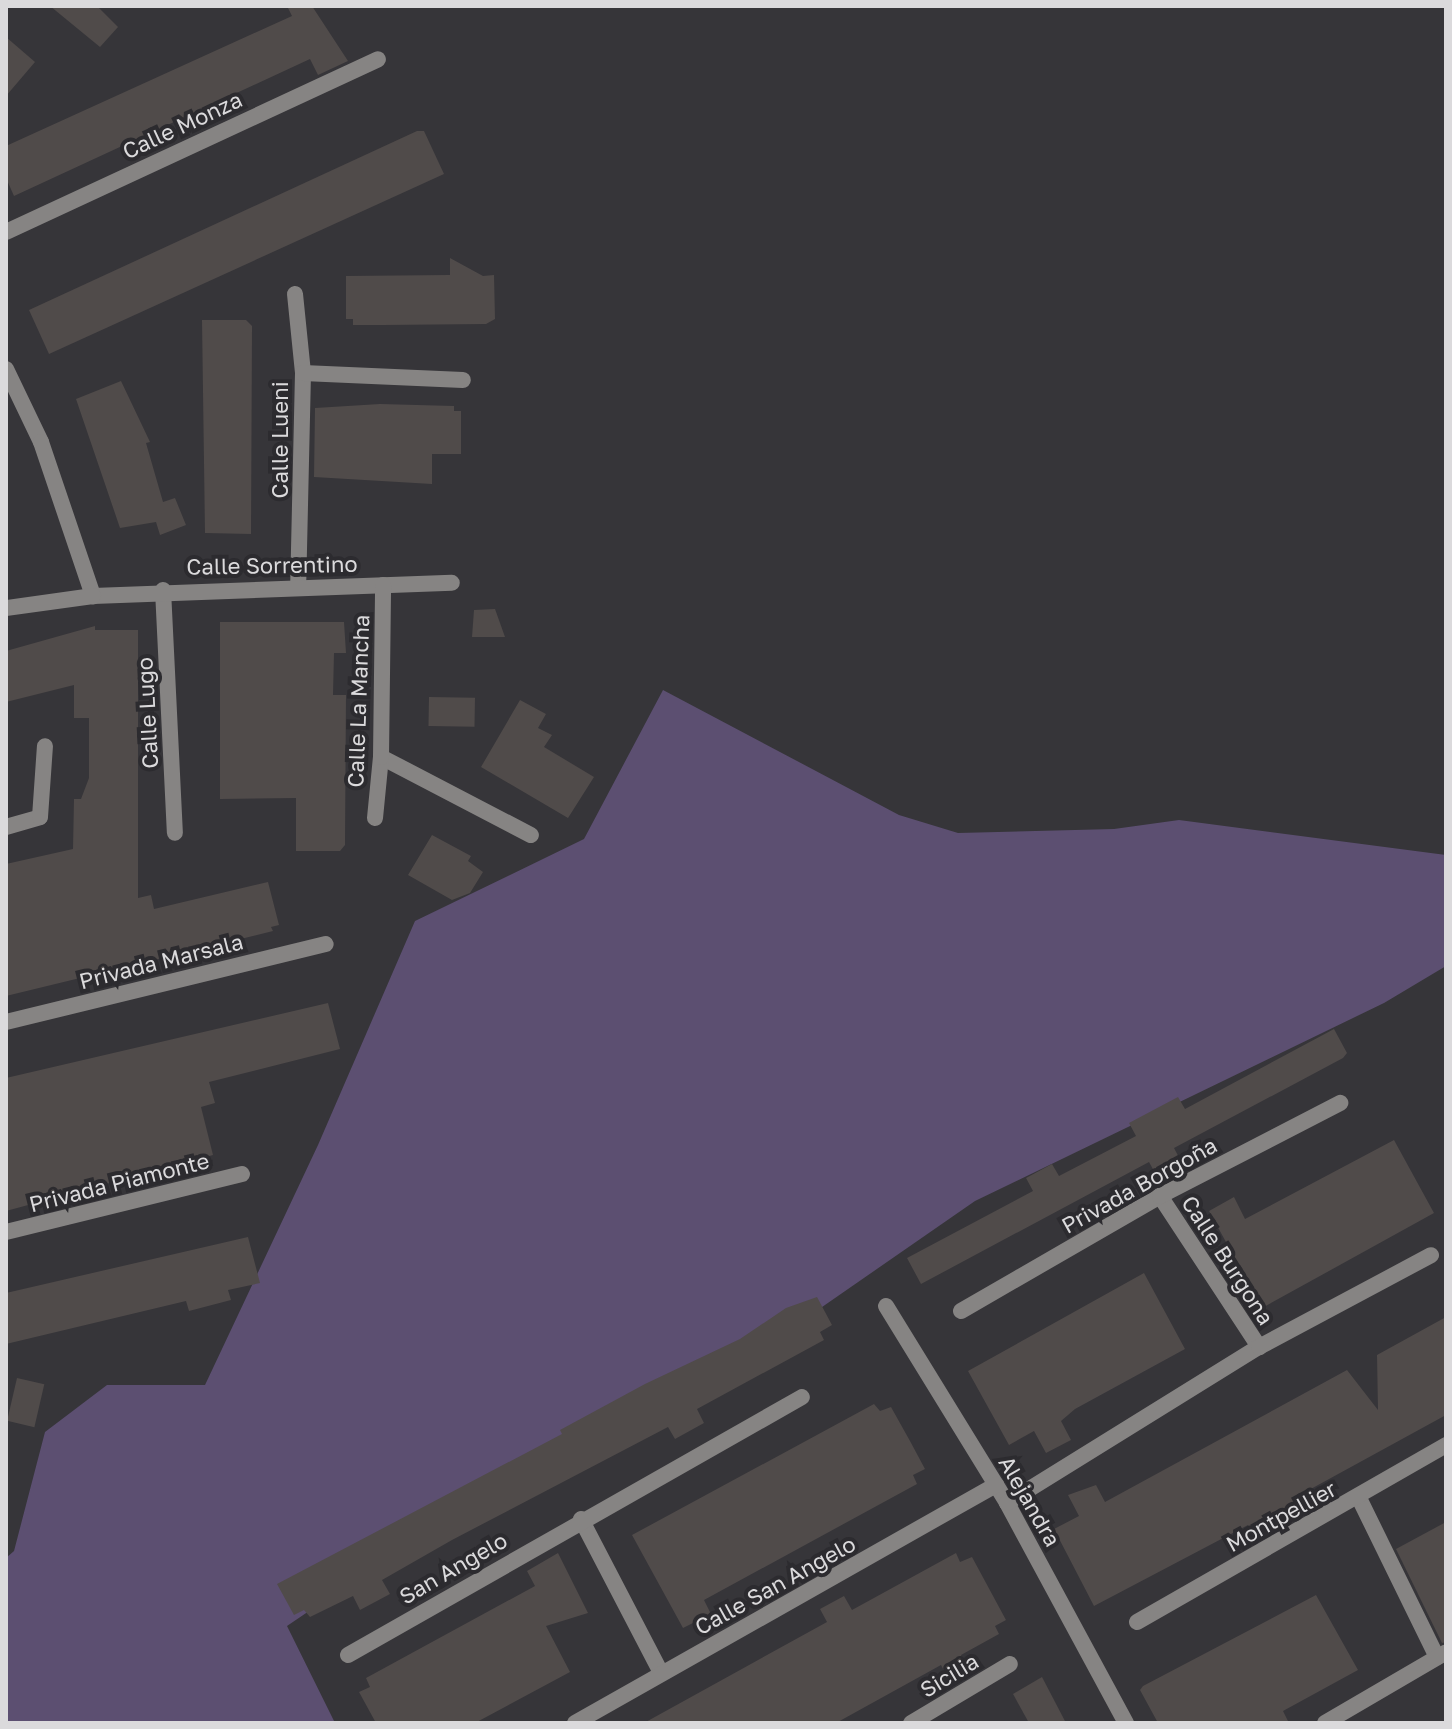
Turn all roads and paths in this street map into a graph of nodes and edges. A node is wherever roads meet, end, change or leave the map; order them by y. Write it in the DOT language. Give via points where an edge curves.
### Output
graph roads {
  1 [pos="378,59"];
  2 [pos="6,232"];
  3 [pos="295,294"];
  4 [pos="6,369"];
  5 [pos="303,373"];
  6 [pos="463,380"];
  7 [pos="452,583"];
  8 [pos="383,585"];
  9 [pos="298,586"];
  10 [pos="163,590"];
  11 [pos="93,596"];
  12 [pos="6,608"];
  13 [pos="45,746"];
  14 [pos="381,757"];
  15 [pos="375,818"];
  16 [pos="6,827"];
  17 [pos="175,833"];
  18 [pos="531,835"];
  19 [pos="326,944"];
  20 [pos="6,1022"];
  21 [pos="1340,1103"];
  22 [pos="242,1174"];
  23 [pos="1160,1196"];
  24 [pos="6,1232"];
  25 [pos="1431,1255"];
  26 [pos="886,1306"];
  27 [pos="961,1311"];
  28 [pos="1259,1347"];
  29 [pos="802,1397"];
  30 [pos="1446,1445"];
  31 [pos="996,1485"];
  32 [pos="1359,1498"];
  33 [pos="1007,1503"];
  34 [pos="581,1519"];
  35 [pos="1137,1622"];
  36 [pos="1441,1654"];
  37 [pos="348,1655"];
  38 [pos="1010,1664"];
  39 [pos="661,1673"];
  40 [pos="575,1723"];
  41 [pos="911,1723"];
  42 [pos="1126,1723"];
  43 [pos="1325,1723"];
  1 -- 2 [label="street, Calle Monza"];
  3 -- 5 [label="street, Calle Lueni"];
  4 -- 11 [label="street" via="41,442"];
  5 -- 6 [label="street"];
  5 -- 9 [label="street, Calle Lueni"];
  7 -- 8 [label="street, Calle Sorrentino"];
  8 -- 9 [label="street, Calle Sorrentino"];
  8 -- 14 [label="street, Calle La Mancha"];
  9 -- 10 [label="street, Calle Sorrentino"];
  10 -- 11 [label="street, Calle Sorrentino"];
  10 -- 17 [label="street, Calle Lugo"];
  11 -- 12 [label="street, Calle Sorrentino"];
  13 -- 16 [label="street" via="40,817"];
  14 -- 15 [label="street, Calle La Mancha"];
  14 -- 18 [label="street"];
  19 -- 20 [label="street, Privada Marsala"];
  21 -- 23 [label="street, Privada Borgoña"];
  22 -- 24 [label="street, Privada Piamonte"];
  23 -- 27 [label="street, Privada Borgoña"];
  23 -- 28 [label="street, Calle Burgona"];
  25 -- 28 [label="street"];
  26 -- 31 [label="street, Alejandra"];
  28 -- 33 [label="street"];
  29 -- 34 [label="street, San Angelo"];
  30 -- 32 [label="street, Montpellier"];
  31 -- 33 [label="street, Alejandra"];
  31 -- 39 [label="street, Calle San Angelo"];
  32 -- 35 [label="street, Montpellier"];
  32 -- 36 [label="street"];
  33 -- 42 [label="street, Alejandra"];
  34 -- 37 [label="street, San Angelo"];
  34 -- 39 [label="street"];
  36 -- 43 [label="street"];
  38 -- 41 [label="street, Sicilia"];
  39 -- 40 [label="street, Calle San Angelo"];
}
